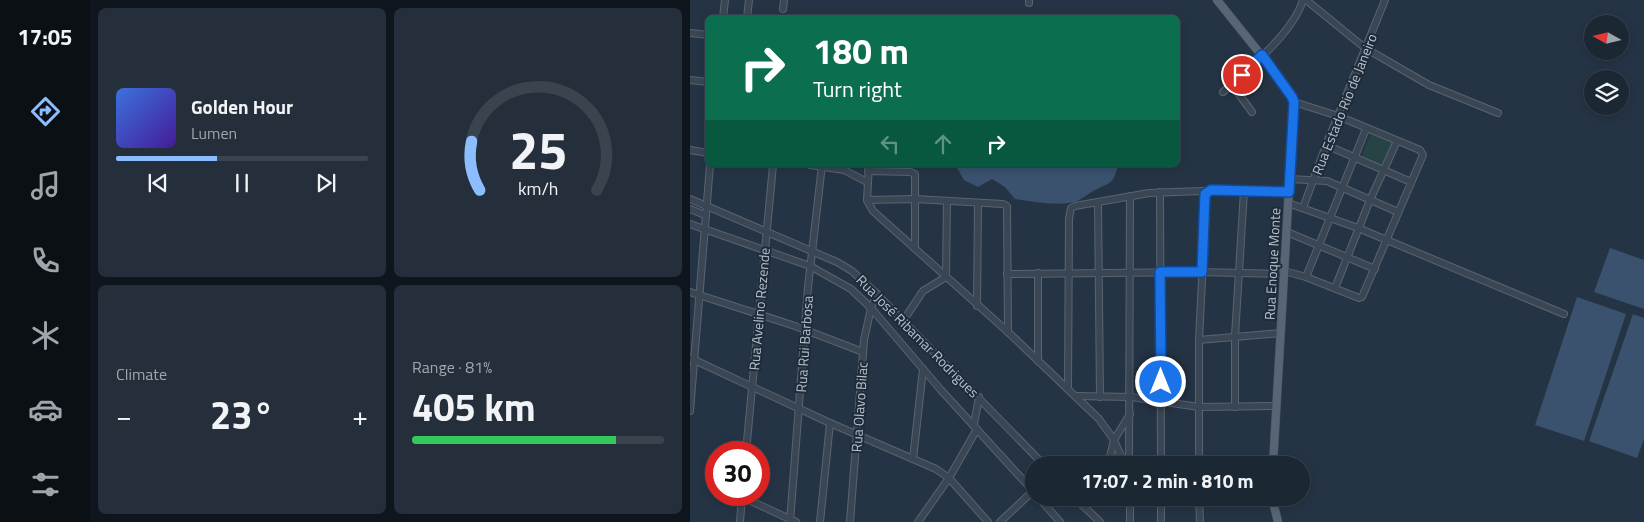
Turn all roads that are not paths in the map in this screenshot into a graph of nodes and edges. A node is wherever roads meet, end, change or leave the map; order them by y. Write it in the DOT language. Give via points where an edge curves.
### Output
graph roads {
  1 [pos="724,0"];
  2 [pos="749,0"];
  3 [pos="784,0"];
  4 [pos="1217,0"];
  5 [pos="1305,0"];
  6 [pos="1385,0"];
  7 [pos="783,9"];
  8 [pos="723,15"];
  9 [pos="748,15"];
  10 [pos="690,34"];
  11 [pos="705,34"];
  12 [pos="1365,48"];
  13 [pos="1262,55"];
  14 [pos="690,80"];
  15 [pos="705,82"];
  16 [pos="1232,85"];
  17 [pos="1223,92"];
  18 [pos="1294,102"];
  19 [pos="1252,112"];
  20 [pos="1498,113"];
  21 [pos="1338,116"];
  22 [pos="1366,129"];
  23 [pos="1397,141"];
  24 [pos="1326,145"];
  25 [pos="690,150"];
  26 [pos="705,152"];
  27 [pos="1354,157"];
  28 [pos="710,167"];
  29 [pos="773,167"];
  30 [pos="822,167"];
  31 [pos="828,167"];
  32 [pos="869,168"];
  33 [pos="1384,170"];
  34 [pos="1290,179"];
  35 [pos="1313,179"];
  36 [pos="867,182"];
  37 [pos="1411,182"];
  38 [pos="1342,188"];
  39 [pos="1244,191"];
  40 [pos="1160,192"];
  41 [pos="1289,192"];
  42 [pos="1205,194"];
  43 [pos="1130,196"];
  44 [pos="690,199"];
  45 [pos="915,199"];
  46 [pos="867,200"];
  47 [pos="1370,200"];
  48 [pos="946,201"];
  49 [pos="1098,202"];
  50 [pos="978,203"];
  51 [pos="1288,203"];
  52 [pos="706,206"];
  53 [pos="1303,208"];
  54 [pos="690,209"];
  55 [pos="1398,212"];
  56 [pos="705,215"];
  57 [pos="1329,218"];
  58 [pos="690,224"];
  59 [pos="1358,228"];
  60 [pos="704,229"];
  61 [pos="766,232"];
  62 [pos="1287,232"];
  63 [pos="1388,241"];
  64 [pos="1318,246"];
  65 [pos="915,248"];
  66 [pos="765,249"];
  67 [pos="813,252"];
  68 [pos="1346,258"];
  69 [pos="810,266"];
  70 [pos="1375,269"];
  71 [pos="1100,272"];
  72 [pos="1130,272"];
  73 [pos="1160,272"];
  74 [pos="1202,272"];
  75 [pos="1240,272"];
  76 [pos="1284,272"];
  77 [pos="1038,273"];
  78 [pos="1069,273"];
  79 [pos="1007,274"];
  80 [pos="946,277"];
  81 [pos="1306,277"];
  82 [pos="1335,288"];
  83 [pos="690,292"];
  84 [pos="877,294"];
  85 [pos="698,295"];
  86 [pos="977,306"];
  87 [pos="871,308"];
  88 [pos="760,314"];
  89 [pos="1564,314"];
  90 [pos="903,322"];
  91 [pos="805,329"];
  92 [pos="1008,332"];
  93 [pos="1281,333"];
  94 [pos="1235,336"];
  95 [pos="1199,340"];
  96 [pos="863,352"];
  97 [pos="692,358"];
  98 [pos="1038,362"];
  99 [pos="923,369"];
  100 [pos="752,386"];
  101 [pos="1068,389"];
  102 [pos="1076,396"];
  103 [pos="979,397"];
  104 [pos="1100,397"];
  105 [pos="1131,397"];
  106 [pos="1161,400"];
  107 [pos="1276,406"];
  108 [pos="1199,407"];
  109 [pos="1235,407"];
  110 [pos="799,408"];
  111 [pos="690,411"];
  112 [pos="1131,414"];
  113 [pos="830,423"];
  114 [pos="976,427"];
  115 [pos="857,435"];
  116 [pos="1114,440"];
  117 [pos="747,441"];
  118 [pos="1035,456"];
  119 [pos="1110,456"];
  120 [pos="1121,456"];
  121 [pos="1129,456"];
  122 [pos="1161,456"];
  123 [pos="1199,456"];
  124 [pos="1273,456"];
  125 [pos="913,459"];
  126 [pos="949,478"];
  127 [pos="1025,482"];
  128 [pos="1025,500"];
  129 [pos="741,506"];
  130 [pos="761,506"];
  131 [pos="1047,506"];
  132 [pos="1083,506"];
  133 [pos="1130,506"];
  134 [pos="1161,506"];
  135 [pos="1200,506"];
  136 [pos="1274,506"];
  137 [pos="792,521"];
  138 [pos="740,522"];
  139 [pos="820,522"];
  140 [pos="850,522"];
  141 [pos="918,522"];
  142 [pos="988,522"];
  143 [pos="1000,522"];
  144 [pos="1060,522"];
  145 [pos="1100,522"];
  146 [pos="1130,522"];
  147 [pos="1161,522"];
  148 [pos="1200,522"];
  149 [pos="1278,522"];
  1 -- 8 [label="street"];
  2 -- 9 [label="street"];
  3 -- 7 [label="street"];
  4 -- 13 [label="main road"];
  5 -- 12 [label="street"];
  5 -- 13 [label="street" via="1291,22"];
  6 -- 12 [label="street, Rua Estado Rio de Janeiro"];
  10 -- 11 [label="street"];
  12 -- 20 [label="street" via="1429,85"];
  12 -- 21 [label="street, Rua Estado Rio de Janeiro"];
  13 -- 16 [label="street"];
  13 -- 18 [label="main road"];
  14 -- 15 [label="street"];
  16 -- 17 [label="street"];
  16 -- 19 [label="street"];
  18 -- 21 [label="street"];
  18 -- 34 [label="main road, Rua Enoque Monte"];
  21 -- 22 [label="street"];
  21 -- 24 [label="street, Rua Estado Rio de Janeiro"];
  22 -- 23 [label="street"];
  22 -- 27 [label="street"];
  23 -- 33 [label="street"];
  23 -- 37 [label="street" via="1423,154"];
  24 -- 27 [label="street"];
  24 -- 35 [label="street, Rua Estado Rio de Janeiro"];
  25 -- 26 [label="street"];
  27 -- 33 [label="street"];
  27 -- 38 [label="street"];
  28 -- 52 [label="street"];
  29 -- 61 [label="street, Rua Avelino Rezende"];
  30 -- 67 [label="street, Rua Rui Barbosa"];
  31 -- 36 [label="street" via="844,170"];
  32 -- 36 [label="street"];
  32 -- 45 [label="street" via="914,172"];
  33 -- 37 [label="street"];
  33 -- 47 [label="street"];
  34 -- 35 [label="street"];
  34 -- 41 [label="main road, Rua Enoque Monte"];
  35 -- 38 [label="street"];
  35 -- 53 [label="street, Rua Estado Rio de Janeiro"];
  36 -- 46 [label="street"];
  37 -- 55 [label="street"];
  38 -- 47 [label="street"];
  38 -- 57 [label="street"];
  39 -- 41 [label="street"];
  39 -- 42 [label="street" via="1211,190"];
  39 -- 75 [label="street"];
  40 -- 42 [label="street" via="1200,191"];
  40 -- 43 [label="street"];
  40 -- 73 [label="street"];
  41 -- 51 [label="main road, Rua Enoque Monte"];
  42 -- 74 [label="street"];
  43 -- 49 [label="street"];
  43 -- 72 [label="street"];
  44 -- 52 [label="street, Rua José Ribamar Rodrigues"];
  45 -- 46 [label="street"];
  45 -- 48 [label="street"];
  45 -- 65 [label="street"];
  46 -- 65 [label="street" via="882,220"];
  47 -- 55 [label="street"];
  47 -- 59 [label="street"];
  48 -- 50 [label="street"];
  48 -- 80 [label="street"];
  49 -- 71 [label="street"];
  49 -- 78 [label="street" via="1075,206 1069,211"];
  50 -- 79 [label="street" via="1003,204 1008,208"];
  50 -- 86 [label="street"];
  51 -- 53 [label="street"];
  51 -- 62 [label="main road, Rua Enoque Monte"];
  52 -- 56 [label="street"];
  52 -- 61 [label="street, Rua José Ribamar Rodrigues"];
  53 -- 57 [label="street"];
  54 -- 56 [label="street"];
  55 -- 63 [label="street"];
  56 -- 60 [label="street"];
  57 -- 59 [label="street"];
  57 -- 64 [label="street"];
  58 -- 60 [label="street"];
  59 -- 63 [label="street"];
  59 -- 68 [label="street"];
  60 -- 66 [label="street"];
  60 -- 85 [label="street"];
  61 -- 66 [label="street, Rua Avelino Rezende"];
  61 -- 67 [label="street, Rua José Ribamar Rodrigues"];
  62 -- 64 [label="street"];
  62 -- 76 [label="main road, Rua Enoque Monte"];
  63 -- 70 [label="street"];
  63 -- 89 [label="street"];
  64 -- 68 [label="street"];
  64 -- 81 [label="street"];
  65 -- 80 [label="street"];
  66 -- 69 [label="street"];
  66 -- 88 [label="street, Rua Avelino Rezende"];
  67 -- 69 [label="street, Rua Rui Barbosa"];
  67 -- 84 [label="street, Rua José Ribamar Rodrigues" via="847,267"];
  68 -- 70 [label="street"];
  68 -- 82 [label="street"];
  69 -- 87 [label="street" via="841,282"];
  69 -- 91 [label="street, Rua Rui Barbosa"];
  70 -- 82 [label="street" via="1361,298"];
  71 -- 72 [label="street"];
  71 -- 78 [label="street"];
  71 -- 104 [label="street"];
  72 -- 73 [label="street"];
  72 -- 105 [label="street"];
  73 -- 74 [label="street"];
  73 -- 106 [label="street"];
  74 -- 75 [label="street"];
  74 -- 95 [label="street"];
  75 -- 76 [label="street"];
  75 -- 94 [label="street"];
  76 -- 81 [label="street"];
  76 -- 93 [label="main road, Rua Enoque Monte"];
  77 -- 78 [label="street"];
  77 -- 79 [label="street"];
  77 -- 98 [label="street"];
  78 -- 101 [label="street"];
  79 -- 92 [label="street"];
  80 -- 86 [label="street"];
  80 -- 90 [label="street" via="923,291"];
  81 -- 82 [label="street"];
  83 -- 85 [label="street"];
  84 -- 87 [label="street, Rua Olavo Bilac"];
  84 -- 90 [label="street, Rua José Ribamar Rodrigues"];
  85 -- 88 [label="street"];
  85 -- 97 [label="street"];
  86 -- 92 [label="street"];
  87 -- 96 [label="street, Rua Olavo Bilac"];
  87 -- 99 [label="street"];
  88 -- 91 [label="street"];
  88 -- 100 [label="street, Rua Avelino Rezende"];
  90 -- 103 [label="street, Rua José Ribamar Rodrigues"];
  91 -- 96 [label="street"];
  91 -- 110 [label="street, Rua Rui Barbosa"];
  92 -- 98 [label="street"];
  93 -- 94 [label="street"];
  93 -- 107 [label="main road, Rua Enoque Monte"];
  94 -- 95 [label="street"];
  94 -- 109 [label="street"];
  95 -- 108 [label="street"];
  96 -- 115 [label="street, Rua Olavo Bilac"];
  97 -- 100 [label="street"];
  97 -- 111 [label="street"];
  98 -- 101 [label="street"];
  99 -- 114 [label="street"];
  99 -- 125 [label="street"];
  100 -- 110 [label="street"];
  100 -- 117 [label="street, Rua Avelino Rezende"];
  101 -- 102 [label="street"];
  102 -- 104 [label="street"];
  102 -- 116 [label="street"];
  103 -- 114 [label="street"];
  103 -- 118 [label="street, Rua José Ribamar Rodrigues"];
  104 -- 105 [label="street"];
  105 -- 106 [label="street"];
  105 -- 112 [label="street"];
  106 -- 108 [label="street"];
  106 -- 122 [label="street"];
  107 -- 109 [label="street"];
  107 -- 124 [label="main road, Rua Enoque Monte"];
  108 -- 109 [label="street"];
  108 -- 123 [label="street"];
  110 -- 113 [label="street"];
  110 -- 137 [label="street, Rua Rui Barbosa"];
  112 -- 116 [label="street"];
  112 -- 121 [label="street"];
  113 -- 115 [label="street"];
  113 -- 139 [label="street"];
  114 -- 126 [label="street"];
  114 -- 127 [label="street"];
  115 -- 125 [label="street"];
  115 -- 140 [label="street, Rua Olavo Bilac"];
  116 -- 119 [label="street"];
  116 -- 120 [label="street"];
  125 -- 126 [label="street"];
  126 -- 141 [label="street"];
  126 -- 142 [label="street"];
  128 -- 143 [label="street"];
  129 -- 138 [label="street"];
  130 -- 137 [label="street"];
  131 -- 144 [label="street"];
  132 -- 145 [label="street"];
  133 -- 146 [label="street"];
  134 -- 147 [label="street"];
  135 -- 148 [label="street"];
  136 -- 149 [label="main road"];
}
